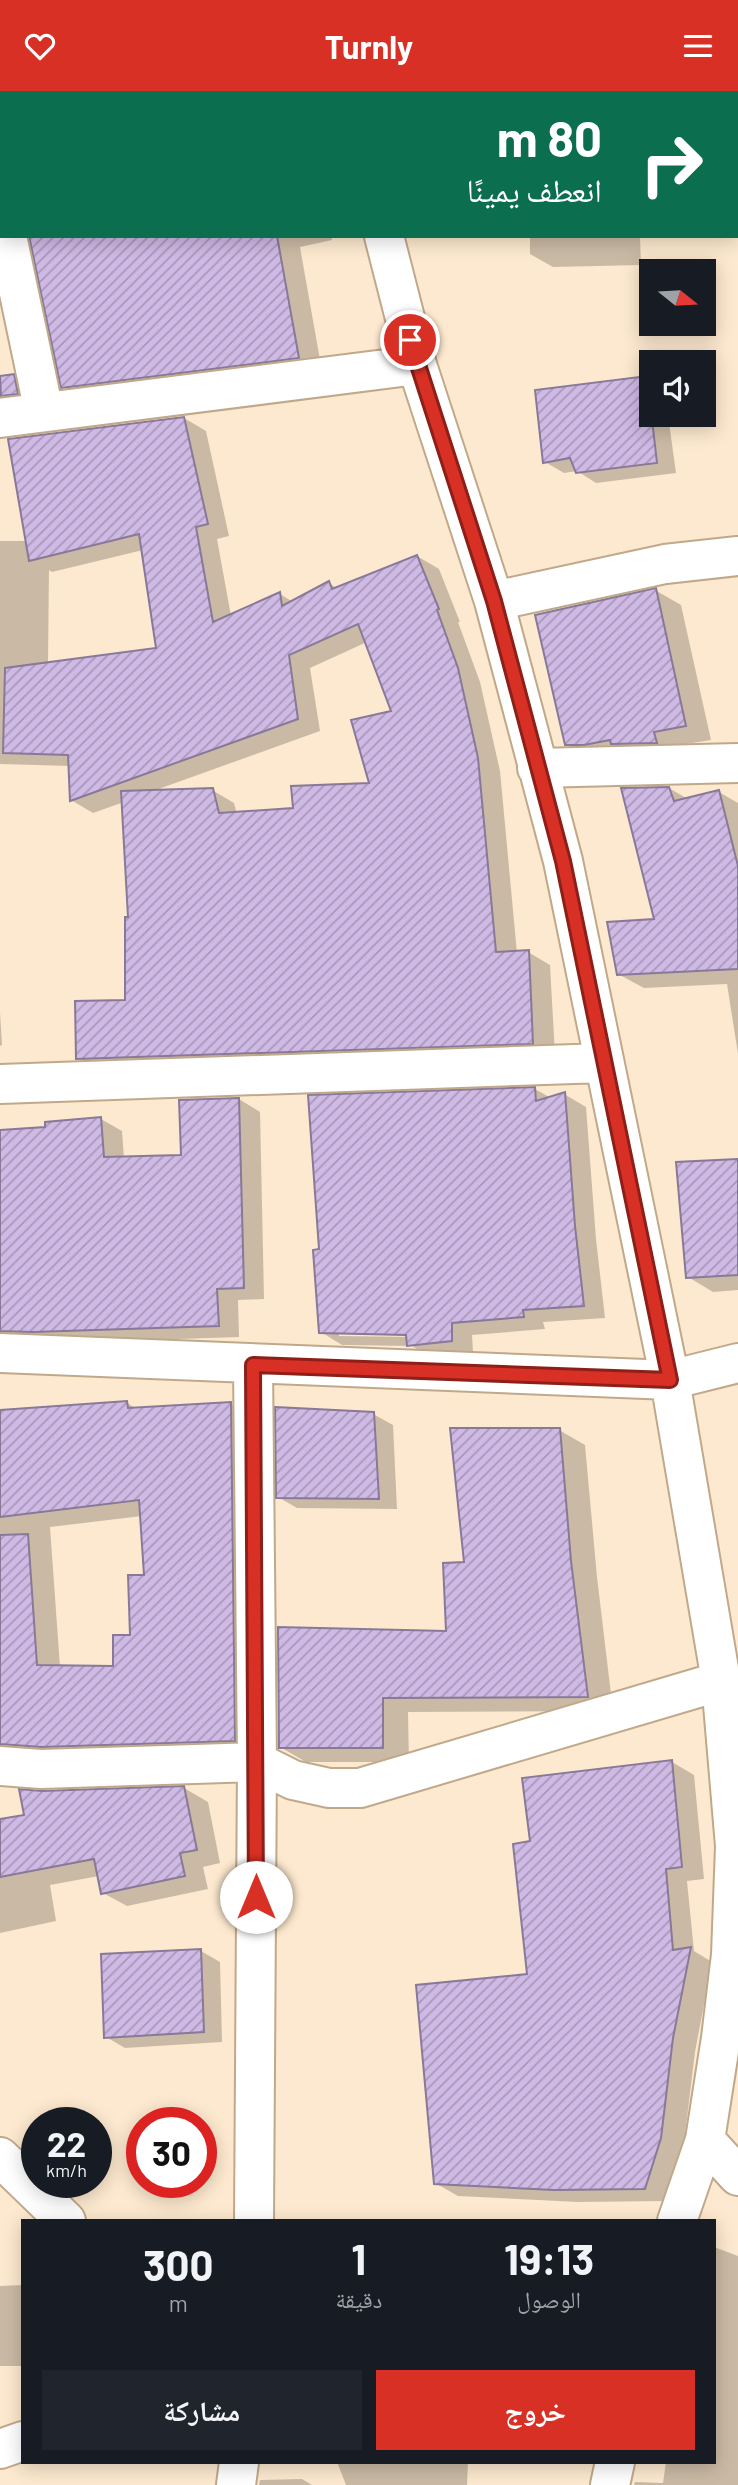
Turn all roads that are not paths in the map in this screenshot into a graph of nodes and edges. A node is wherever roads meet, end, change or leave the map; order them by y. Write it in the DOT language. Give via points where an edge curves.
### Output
graph roads {
  1 [pos="7,238"];
  2 [pos="385,238"];
  3 [pos="417,365"];
  4 [pos="44,412"];
  5 [pos="0,418"];
  6 [pos="738,556"];
  7 [pos="494,601"];
  8 [pos="738,763"];
  9 [pos="537,768"];
  10 [pos="604,1063"];
  11 [pos="0,1084"];
  12 [pos="0,1353"];
  13 [pos="738,1363"];
  14 [pos="253,1365"];
  15 [pos="670,1380"];
  16 [pos="721,1681"];
  17 [pos="257,1762"];
  18 [pos="0,1766"];
  19 [pos="736,1846"];
  20 [pos="705,2140"];
  21 [pos="0,2157"];
  22 [pos="738,2176"];
  23 [pos="64,2219"];
  24 [pos="254,2219"];
  25 [pos="678,2219"];
  26 [pos="21,2442"];
  27 [pos="0,2449"];
  28 [pos="239,2464"];
  29 [pos="615,2464"];
  30 [pos="236,2485"];
  31 [pos="610,2485"];
  1 -- 4 [label="street"];
  2 -- 3 [label="street"];
  3 -- 4 [label="street"];
  3 -- 7 [label="street"];
  4 -- 5 [label="street"];
  6 -- 7 [label="street" via="664,564"];
  7 -- 9 [label="street"];
  8 -- 9 [label="street"];
  9 -- 10 [label="street" via="563,861"];
  10 -- 11 [label="street"];
  10 -- 15 [label="street"];
  12 -- 14 [label="street"];
  13 -- 15 [label="street"];
  14 -- 15 [label="street"];
  14 -- 17 [label="street"];
  15 -- 16 [label="street"];
  16 -- 17 [label="street" via="360,1788 328,1788 293,1780"];
  16 -- 19 [label="street"];
  17 -- 18 [label="street" via="41,1769"];
  17 -- 24 [label="street"];
  19 -- 20 [label="street" via="731,1955"];
  20 -- 22 [label="street"];
  20 -- 25 [label="street"];
  21 -- 23 [label="street"];
  26 -- 27 [label="street"];
  28 -- 30 [label="street"];
  29 -- 31 [label="street"];
}
